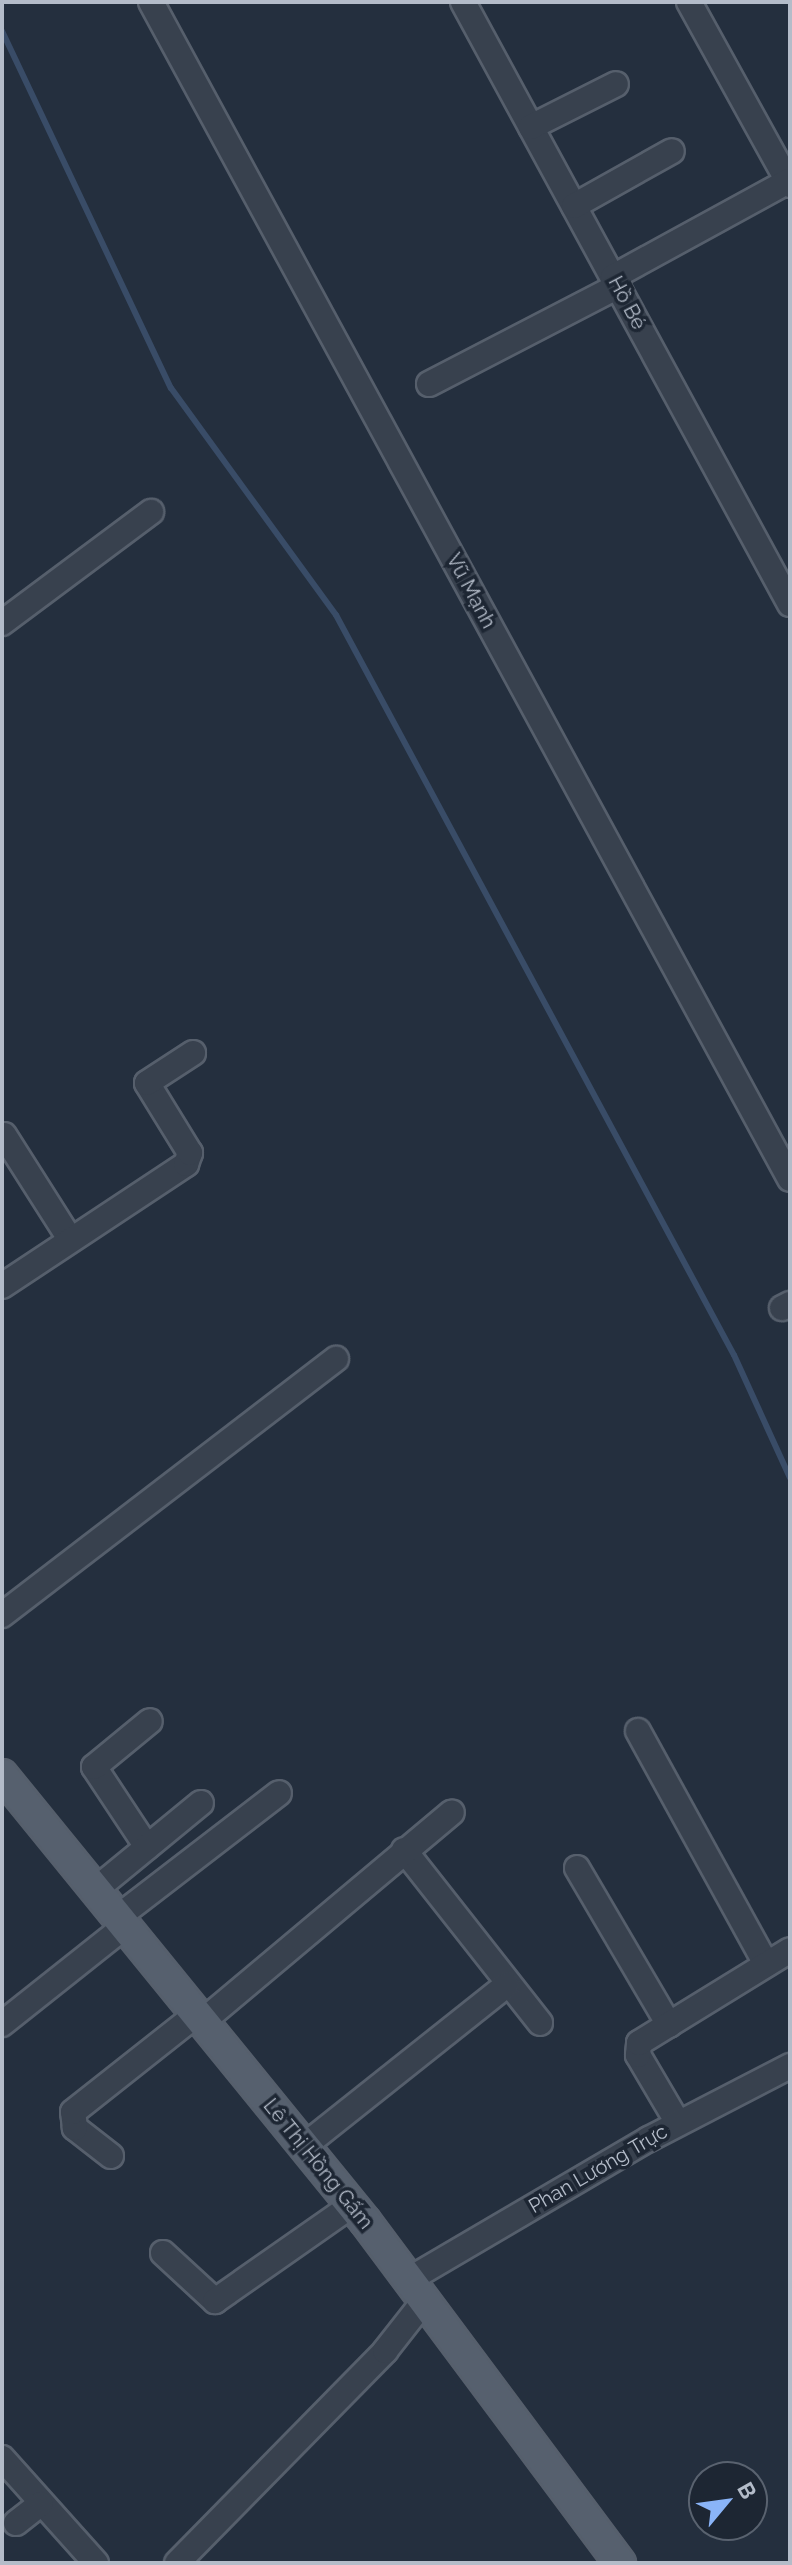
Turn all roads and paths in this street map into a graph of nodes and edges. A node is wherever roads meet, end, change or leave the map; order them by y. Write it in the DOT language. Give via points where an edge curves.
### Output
graph roads {
  1 [pos="151,2"];
  2 [pos="463,2"];
  3 [pos="689,2"];
  4 [pos="616,84"];
  5 [pos="531,127"];
  6 [pos="672,151"];
  7 [pos="789,183"];
  8 [pos="574,206"];
  9 [pos="616,282"];
  10 [pos="429,384"];
  11 [pos="151,512"];
  12 [pos="790,604"];
  13 [pos="2,623"];
  14 [pos="193,1053"];
  15 [pos="4,1135"];
  16 [pos="782,1147"];
  17 [pos="790,1179"];
  18 [pos="70,1239"];
  19 [pos="2,1286"];
  20 [pos="336,1359"];
  21 [pos="2,1615"];
  22 [pos="150,1721"];
  23 [pos="638,1731"];
  24 [pos="2,1775"];
  25 [pos="279,1793"];
  26 [pos="201,1803"];
  27 [pos="452,1812"];
  28 [pos="147,1847"];
  29 [pos="404,1850"];
  30 [pos="577,1868"];
  31 [pos="95,1890"];
  32 [pos="121,1922"];
  33 [pos="790,1950"];
  34 [pos="766,1964"];
  35 [pos="507,1985"];
  36 [pos="199,2018"];
  37 [pos="540,2023"];
  38 [pos="2,2024"];
  39 [pos="669,2025"];
  40 [pos="790,2066"];
  41 [pos="678,2123"];
  42 [pos="303,2147"];
  43 [pos="111,2156"];
  44 [pos="352,2205"];
  45 [pos="163,2253"];
  46 [pos="418,2290"];
  47 [pos="2,2458"];
  48 [pos="40,2504"];
  49 [pos="16,2523"];
  50 [pos="96,2563"];
  51 [pos="177,2563"];
  52 [pos="620,2563"];
  1 -- 16 [label="street, Vũ Mạnh"];
  2 -- 5 [label="street, Hồ Bé"];
  3 -- 7 [label="street"];
  4 -- 5 [label="street"];
  5 -- 8 [label="street, Hồ Bé"];
  6 -- 8 [label="street"];
  7 -- 9 [label="street"];
  8 -- 9 [label="street, Hồ Bé"];
  9 -- 10 [label="street"];
  9 -- 12 [label="street, Hồ Bé"];
  11 -- 13 [label="street"];
  14 -- 18 [label="street" via="147,1083 189,1159"];
  15 -- 18 [label="street"];
  16 -- 17 [label="street, Vũ Mạnh"];
  18 -- 19 [label="street"];
  20 -- 21 [label="street"];
  22 -- 28 [label="street" via="94,1767"];
  23 -- 34 [label="street"];
  24 -- 31 [label="main road, Lê Thị Hồng Gấm"];
  25 -- 32 [label="street"];
  26 -- 28 [label="street"];
  27 -- 29 [label="street"];
  28 -- 31 [label="street"];
  29 -- 35 [label="street"];
  29 -- 36 [label="street"];
  30 -- 39 [label="street"];
  31 -- 32 [label="main road, Lê Thị Hồng Gấm"];
  32 -- 36 [label="main road, Lê Thị Hồng Gấm"];
  32 -- 38 [label="street"];
  33 -- 34 [label="street"];
  34 -- 39 [label="street"];
  35 -- 37 [label="street"];
  35 -- 42 [label="street"];
  36 -- 42 [label="main road, Lê Thị Hồng Gấm"];
  36 -- 43 [label="street" via="73,2112 75,2128"];
  39 -- 41 [label="street" via="636,2049"];
  40 -- 41 [label="street, Phan Lương Trực"];
  41 -- 46 [label="street, Phan Lương Trực"];
  42 -- 44 [label="main road, Lê Thị Hồng Gấm"];
  44 -- 45 [label="street" via="215,2301"];
  44 -- 46 [label="main road, Lê Thị Hồng Gấm"];
  46 -- 51 [label="street" via="385,2351"];
  46 -- 52 [label="main road, Lê Thị Hồng Gấm"];
  47 -- 48 [label="street"];
  48 -- 49 [label="street"];
  48 -- 50 [label="street"];
}
